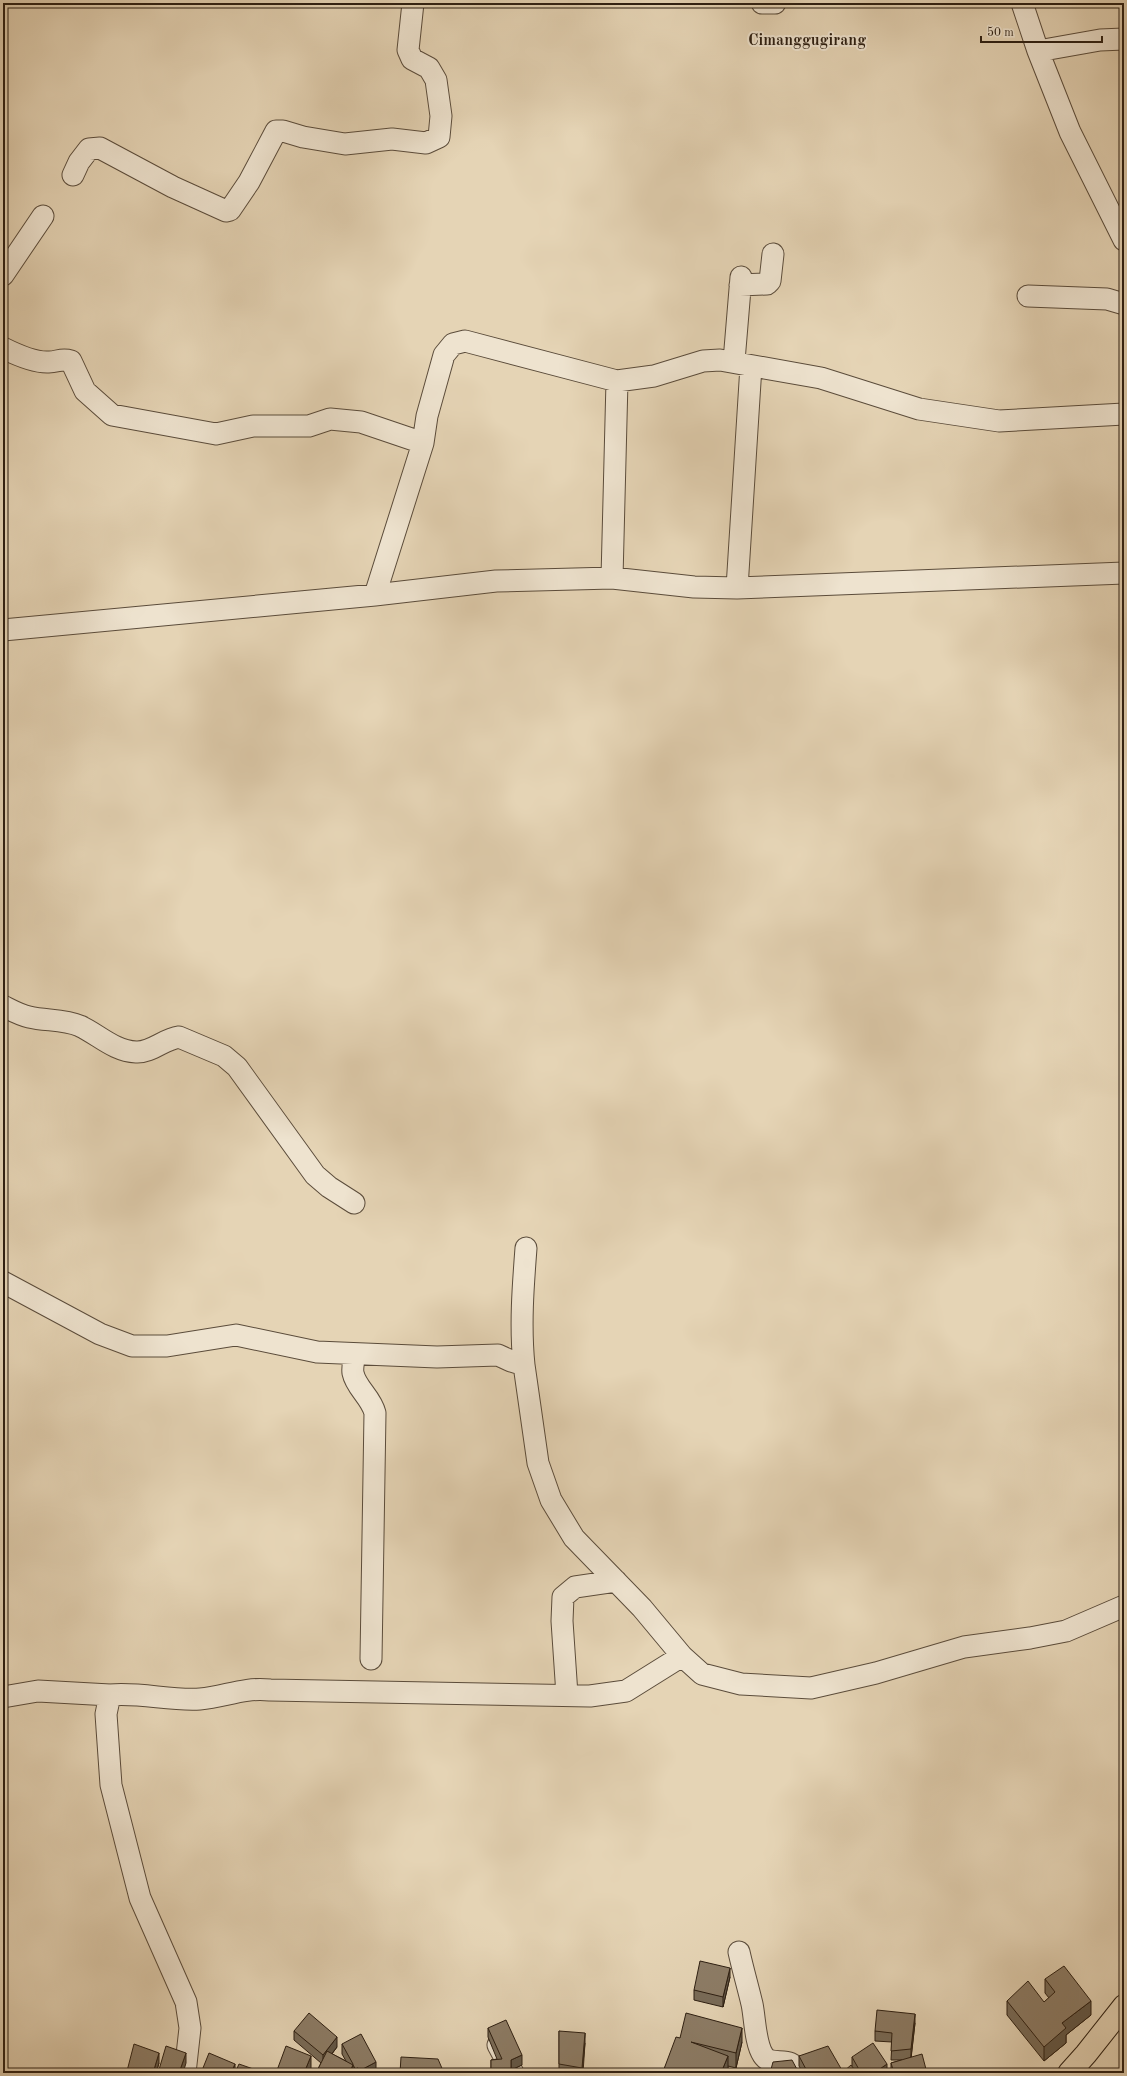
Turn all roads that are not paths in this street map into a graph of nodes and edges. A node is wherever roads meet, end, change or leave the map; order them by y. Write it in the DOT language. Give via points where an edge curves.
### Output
graph roads {
  1 [pos="414,3"];
  2 [pos="762,3"];
  3 [pos="775,3"];
  4 [pos="1022,3"];
  5 [pos="1124,39"];
  6 [pos="1038,51"];
  7 [pos="73,175"];
  8 [pos="43,216"];
  9 [pos="1124,240"];
  10 [pos="773,254"];
  11 [pos="3,275"];
  12 [pos="1028,296"];
  13 [pos="1124,304"];
  14 [pos="3,348"];
  15 [pos="743,364"];
  16 [pos="617,381"];
  17 [pos="1124,414"];
  18 [pos="423,443"];
  19 [pos="1124,573"];
  20 [pos="612,578"];
  21 [pos="736,588"];
  22 [pos="375,595"];
  23 [pos="3,630"];
  24 [pos="3,1006"];
  25 [pos="354,1203"];
  26 [pos="526,1248"];
  27 [pos="3,1282"];
  28 [pos="355,1354"];
  29 [pos="524,1365"];
  30 [pos="616,1581"];
  31 [pos="1124,1606"];
  32 [pos="682,1656"];
  33 [pos="371,1659"];
  34 [pos="110,1695"];
  35 [pos="567,1695"];
  36 [pos="3,1697"];
  37 [pos="739,1952"];
  38 [pos="1124,2006"];
  39 [pos="497,2043"];
  40 [pos="185,2073"];
  41 [pos="513,2073"];
  42 [pos="799,2073"];
  43 [pos="1069,2073"];
  1 -- 7 [label="street" via="408,50 412,58 429,68 436,80 442,116 441,132 435,140 426,143 392,139 345,144 276,131 249,182 230,210 226,211 173,187 100,148 90,149 79,162"];
  2 -- 3 [label="street"];
  4 -- 6 [label="street"];
  5 -- 6 [label="street" via="1100,40"];
  6 -- 9 [label="street" via="1070,132"];
  8 -- 11 [label="street"];
  10 -- 15 [label="street" via="770,281 767,284 740,281"];
  12 -- 13 [label="street" via="1107,299"];
  14 -- 18 [label="street" via="39,361 49,362 63,358 71,361 85,391 112,415 216,434 253,426 309,426 324,420 346,420 361,422"];
  15 -- 16 [label="street" via="703,361 654,376"];
  15 -- 17 [label="street" via="821,378 920,409 999,421"];
  15 -- 21 [label="street"];
  16 -- 18 [label="street" via="466,341 452,344 444,355 427,416"];
  16 -- 20 [label="street"];
  18 -- 22 [label="street"];
  19 -- 21 [label="street"];
  20 -- 21 [label="street"];
  20 -- 22 [label="street" via="496,581"];
  22 -- 23 [label="street"];
  24 -- 25 [label="street" via="28,1017 78,1025 124,1050 145,1051 179,1038 224,1056 237,1067 315,1175"];
  26 -- 29 [label="street" via="522,1348"];
  27 -- 28 [label="street" via="100,1334 132,1346 167,1346 236,1335 318,1352"];
  28 -- 29 [label="street" via="437,1357 498,1355"];
  28 -- 33 [label="street" via="355,1379 371,1401 374,1413"];
  29 -- 30 [label="street" via="538,1463 551,1500 574,1538"];
  30 -- 32 [label="street"];
  30 -- 35 [label="street" via="575,1587 563,1597"];
  31 -- 32 [label="street" via="1066,1631 964,1647 876,1673 811,1688 741,1684 702,1674"];
  32 -- 35 [label="street" via="626,1691 590,1696"];
  34 -- 35 [label="street" via="200,1699 256,1688"];
  34 -- 36 [label="street" via="38,1691"];
  34 -- 40 [label="street" via="106,1714 111,1785 140,1898 186,2002 190,2028"];
  37 -- 42 [label="street" via="762,2055 770,2060 791,2063"];
  38 -- 43 [label="highway"];
  39 -- 41 [label="street"];
}
